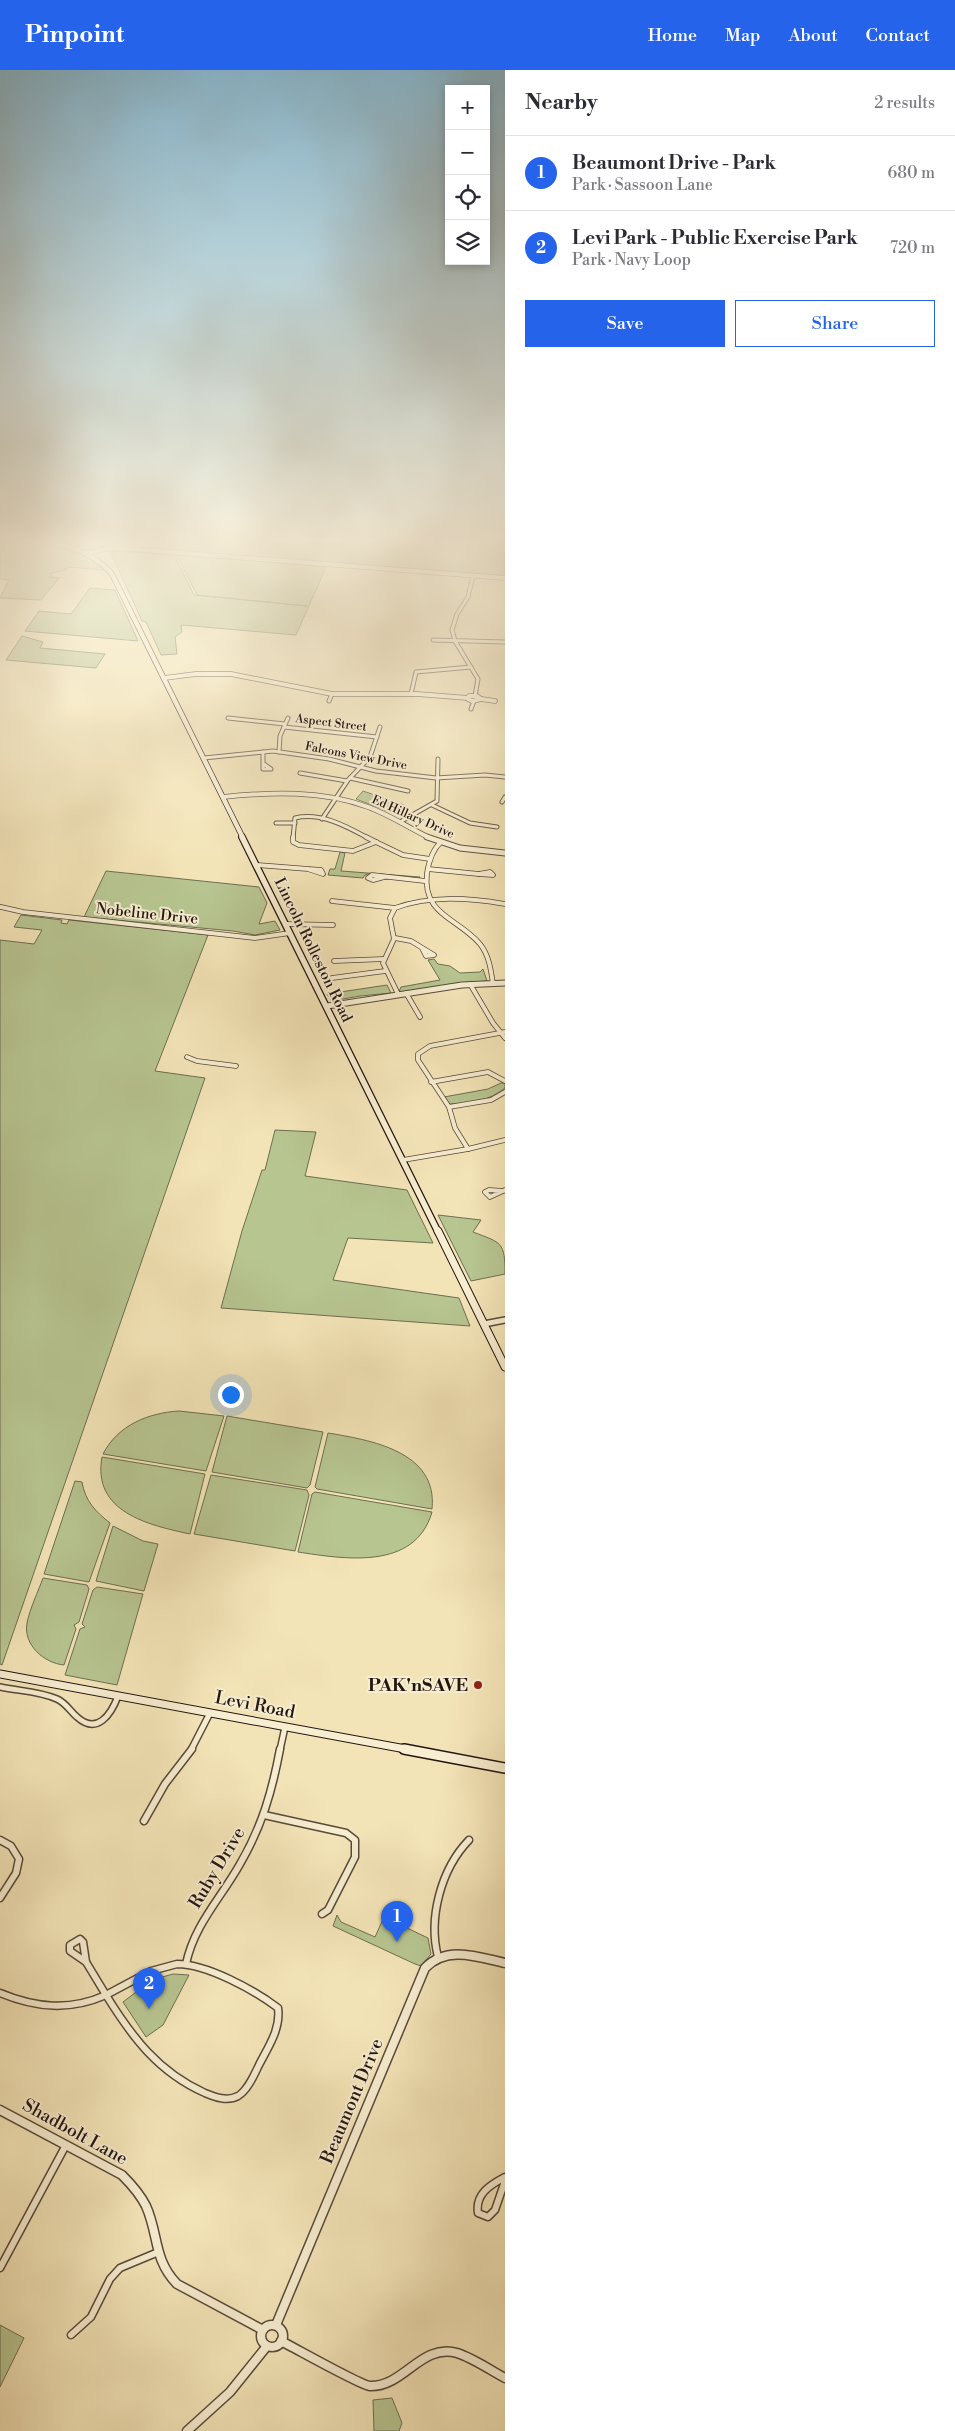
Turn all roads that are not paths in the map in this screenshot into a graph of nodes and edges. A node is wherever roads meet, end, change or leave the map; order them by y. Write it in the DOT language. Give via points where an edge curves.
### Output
graph roads {
  1 [pos="149,647"];
  2 [pos="459,647"];
  3 [pos="471,667"];
  4 [pos="206,674"];
  5 [pos="164,678"];
  6 [pos="206,680"];
  7 [pos="332,694"];
  8 [pos="411,694"];
  9 [pos="475,696"];
  10 [pos="468,698"];
  11 [pos="480,699"];
  12 [pos="329,701"];
  13 [pos="474,701"];
  14 [pos="495,701"];
  15 [pos="471,709"];
  16 [pos="228,718"];
  17 [pos="288,718"];
  18 [pos="285,725"];
  19 [pos="380,727"];
  20 [pos="377,737"];
  21 [pos="263,752"];
  22 [pos="279,752"];
  23 [pos="204,758"];
  24 [pos="438,759"];
  25 [pos="264,764"];
  26 [pos="362,768"];
  27 [pos="300,773"];
  28 [pos="505,777"];
  29 [pos="436,778"];
  30 [pos="349,779"];
  31 [pos="408,791"];
  32 [pos="223,797"];
  33 [pos="505,797"];
  34 [pos="336,799"];
  35 [pos="502,802"];
  36 [pos="432,805"];
  37 [pos="322,819"];
  38 [pos="400,822"];
  39 [pos="276,823"];
  40 [pos="294,823"];
  41 [pos="497,827"];
  42 [pos="377,842"];
  43 [pos="441,842"];
  44 [pos="505,853"];
  45 [pos="430,859"];
  46 [pos="257,865"];
  47 [pos="308,869"];
  48 [pos="428,869"];
  49 [pos="479,874"];
  50 [pos="384,877"];
  51 [pos="425,881"];
  52 [pos="332,901"];
  53 [pos="430,901"];
  54 [pos="505,904"];
  55 [pos="1,907"];
  56 [pos="395,908"];
  57 [pos="286,924"];
  58 [pos="333,926"];
  59 [pos="290,933"];
  60 [pos="396,938"];
  61 [pos="422,948"];
  62 [pos="384,959"];
  63 [pos="334,961"];
  64 [pos="385,970"];
  65 [pos="332,978"];
  66 [pos="505,983"];
  67 [pos="470,984"];
  68 [pos="493,984"];
  69 [pos="406,993"];
  70 [pos="398,994"];
  71 [pos="326,1005"];
  72 [pos="420,1017"];
  73 [pos="503,1033"];
  74 [pos="505,1038"];
  75 [pos="186,1057"];
  76 [pos="236,1066"];
  77 [pos="505,1081"];
  78 [pos="431,1082"];
  79 [pos="505,1092"];
  80 [pos="449,1107"];
  81 [pos="505,1140"];
  82 [pos="468,1149"];
  83 [pos="403,1160"];
  84 [pos="505,1320"];
  85 [pos="484,1324"];
  86 [pos="505,1367"];
  87 [pos="0,1674"];
  88 [pos="0,1687"];
  89 [pos="118,1696"];
  90 [pos="210,1713"];
  91 [pos="285,1727"];
  92 [pos="505,1768"];
  93 [pos="264,1815"];
  94 [pos="144,1821"];
  95 [pos="0,1840"];
  96 [pos="469,1840"];
  97 [pos="0,1898"];
  98 [pos="322,1914"];
  99 [pos="438,1957"];
  100 [pos="86,1962"];
  101 [pos="505,1963"];
  102 [pos="186,1964"];
  103 [pos="0,1993"];
  104 [pos="106,1996"];
  105 [pos="0,2110"];
  106 [pos="66,2144"];
  107 [pos="505,2177"];
  108 [pos="505,2181"];
  109 [pos="156,2253"];
  110 [pos="0,2268"];
  111 [pos="276,2325"];
  112 [pos="263,2330"];
  113 [pos="71,2335"];
  114 [pos="281,2341"];
  115 [pos="267,2346"];
  116 [pos="505,2378"];
  117 [pos="187,2431"];
  1 -- 5 [label="main road, Lincoln Rolleston Road"];
  2 -- 3 [label="street"];
  3 -- 8 [label="street" via="416,672"];
  3 -- 9 [label="street" via="478,679"];
  4 -- 5 [label="street"];
  4 -- 6 [label="street"];
  4 -- 7 [label="street" via="253,677"];
  5 -- 23 [label="main road, Lincoln Rolleston Road"];
  7 -- 8 [label="street"];
  7 -- 12 [label="street"];
  8 -- 10 [label="street"];
  9 -- 10 [label="street"];
  9 -- 11 [label="street"];
  10 -- 13 [label="street"];
  11 -- 13 [label="street"];
  11 -- 14 [label="street"];
  13 -- 15 [label="street"];
  16 -- 18 [label="street, Aspect Street"];
  17 -- 18 [label="street"];
  18 -- 20 [label="street, Aspect Street"];
  18 -- 22 [label="street"];
  19 -- 20 [label="street"];
  20 -- 26 [label="street" via="370,758"];
  21 -- 22 [label="street, Falcons View Drive"];
  21 -- 23 [label="street, Falcons View Drive"];
  21 -- 25 [label="street"];
  22 -- 26 [label="street, Falcons View Drive" via="320,757"];
  23 -- 32 [label="main road, Lincoln Rolleston Road"];
  24 -- 29 [label="street"];
  26 -- 29 [label="street, Falcons View Drive"];
  26 -- 30 [label="street"];
  27 -- 30 [label="street"];
  28 -- 29 [label="street, Falcons View Drive"];
  29 -- 36 [label="street" via="440,790 437,801"];
  30 -- 31 [label="street"];
  30 -- 34 [label="street"];
  32 -- 34 [label="street, Ed Hillary Drive" via="269,792"];
  32 -- 46 [label="main road, Lincoln Rolleston Road"];
  33 -- 35 [label="street"];
  34 -- 37 [label="street"];
  34 -- 38 [label="street, Ed Hillary Drive" via="367,807"];
  36 -- 38 [label="street"];
  36 -- 41 [label="street" via="470,823"];
  37 -- 40 [label="street" via="298,816"];
  37 -- 42 [label="street" via="351,828"];
  38 -- 43 [label="street, Ed Hillary Drive"];
  39 -- 40 [label="street"];
  40 -- 42 [label="street" via="293,842 299,845 353,851"];
  42 -- 45 [label="street" via="407,856"];
  43 -- 44 [label="street, Ed Hillary Drive"];
  43 -- 45 [label="street" via="434,847"];
  45 -- 48 [label="street"];
  46 -- 47 [label="street"];
  46 -- 57 [label="main road, Lincoln Rolleston Road"];
  48 -- 49 [label="street"];
  48 -- 51 [label="street"];
  50 -- 51 [label="street"];
  51 -- 53 [label="street"];
  52 -- 56 [label="street"];
  53 -- 54 [label="street" via="466,899"];
  53 -- 56 [label="street"];
  53 -- 68 [label="street" via="480,945 489,961"];
  55 -- 59 [label="street, Nobeline Drive" via="255,938"];
  56 -- 60 [label="street" via="390,918"];
  57 -- 58 [label="street"];
  57 -- 59 [label="main road, Lincoln Rolleston Road"];
  59 -- 71 [label="main road, Lincoln Rolleston Road"];
  60 -- 61 [label="street" via="411,941"];
  60 -- 62 [label="street"];
  62 -- 63 [label="street"];
  62 -- 64 [label="street"];
  64 -- 65 [label="street"];
  64 -- 70 [label="street"];
  66 -- 68 [label="street"];
  67 -- 68 [label="street"];
  67 -- 69 [label="street"];
  67 -- 73 [label="street"];
  69 -- 70 [label="street"];
  69 -- 72 [label="street"];
  70 -- 71 [label="street"];
  71 -- 83 [label="main road, Lincoln Rolleston Road"];
  73 -- 74 [label="street"];
  73 -- 78 [label="street" via="422,1049 418,1060"];
  75 -- 76 [label="street"];
  77 -- 78 [label="street" via="488,1072"];
  78 -- 80 [label="street"];
  79 -- 80 [label="street" via="491,1100"];
  80 -- 82 [label="street" via="455,1128"];
  81 -- 82 [label="street"];
  82 -- 83 [label="street"];
  83 -- 85 [label="main road, Lincoln Rolleston Road"];
  84 -- 85 [label="street"];
  85 -- 86 [label="main road, Lincoln Rolleston Road"];
  87 -- 89 [label="main road, Levi Road"];
  88 -- 89 [label="street" via="56,1699 80,1719 92,1723 108,1718"];
  89 -- 90 [label="main road, Levi Road"];
  90 -- 91 [label="main road, Levi Road"];
  90 -- 94 [label="street" via="186,1759 165,1784"];
  91 -- 92 [label="main road, Levi Road"];
  91 -- 93 [label="street, Ruby Drive"];
  93 -- 98 [label="street" via="346,1833 354,1840 355,1857 328,1910"];
  93 -- 102 [label="street, Ruby Drive" via="236,1870 212,1903 190,1948"];
  95 -- 97 [label="street" via="14,1848 20,1861"];
  96 -- 99 [label="street" via="459,1850 440,1896 433,1936"];
  99 -- 101 [label="street" via="458,1954"];
  99 -- 111 [label="street, Beaumont Drive" via="425,1968"];
  100 -- 104 [label="street"];
  102 -- 104 [label="street" via="155,1968"];
  102 -- 104 [label="street" via="278,2008 279,2023 249,2085 234,2098 215,2098 158,2066 140,2048"];
  103 -- 104 [label="street" via="49,2007 77,2005"];
  105 -- 106 [label="street, Shadbolt Lane"];
  106 -- 109 [label="street, Shadbolt Lane" via="110,2167 132,2185 146,2207"];
  106 -- 110 [label="street"];
  107 -- 108 [label="street" via="477,2201 478,2213 488,2217 495,2210"];
  109 -- 112 [label="street, Shadbolt Lane" via="177,2284"];
  109 -- 113 [label="street" via="120,2268 110,2279 91,2317"];
  111 -- 112 [label="street"];
  111 -- 114 [label="street" via="281,2330"];
  112 -- 115 [label="street" via="262,2339"];
  114 -- 115 [label="street" via="275,2347"];
  114 -- 116 [label="street" via="369,2386 388,2383 422,2358 438,2352 457,2353"];
  115 -- 117 [label="street" via="224,2400"];
}
